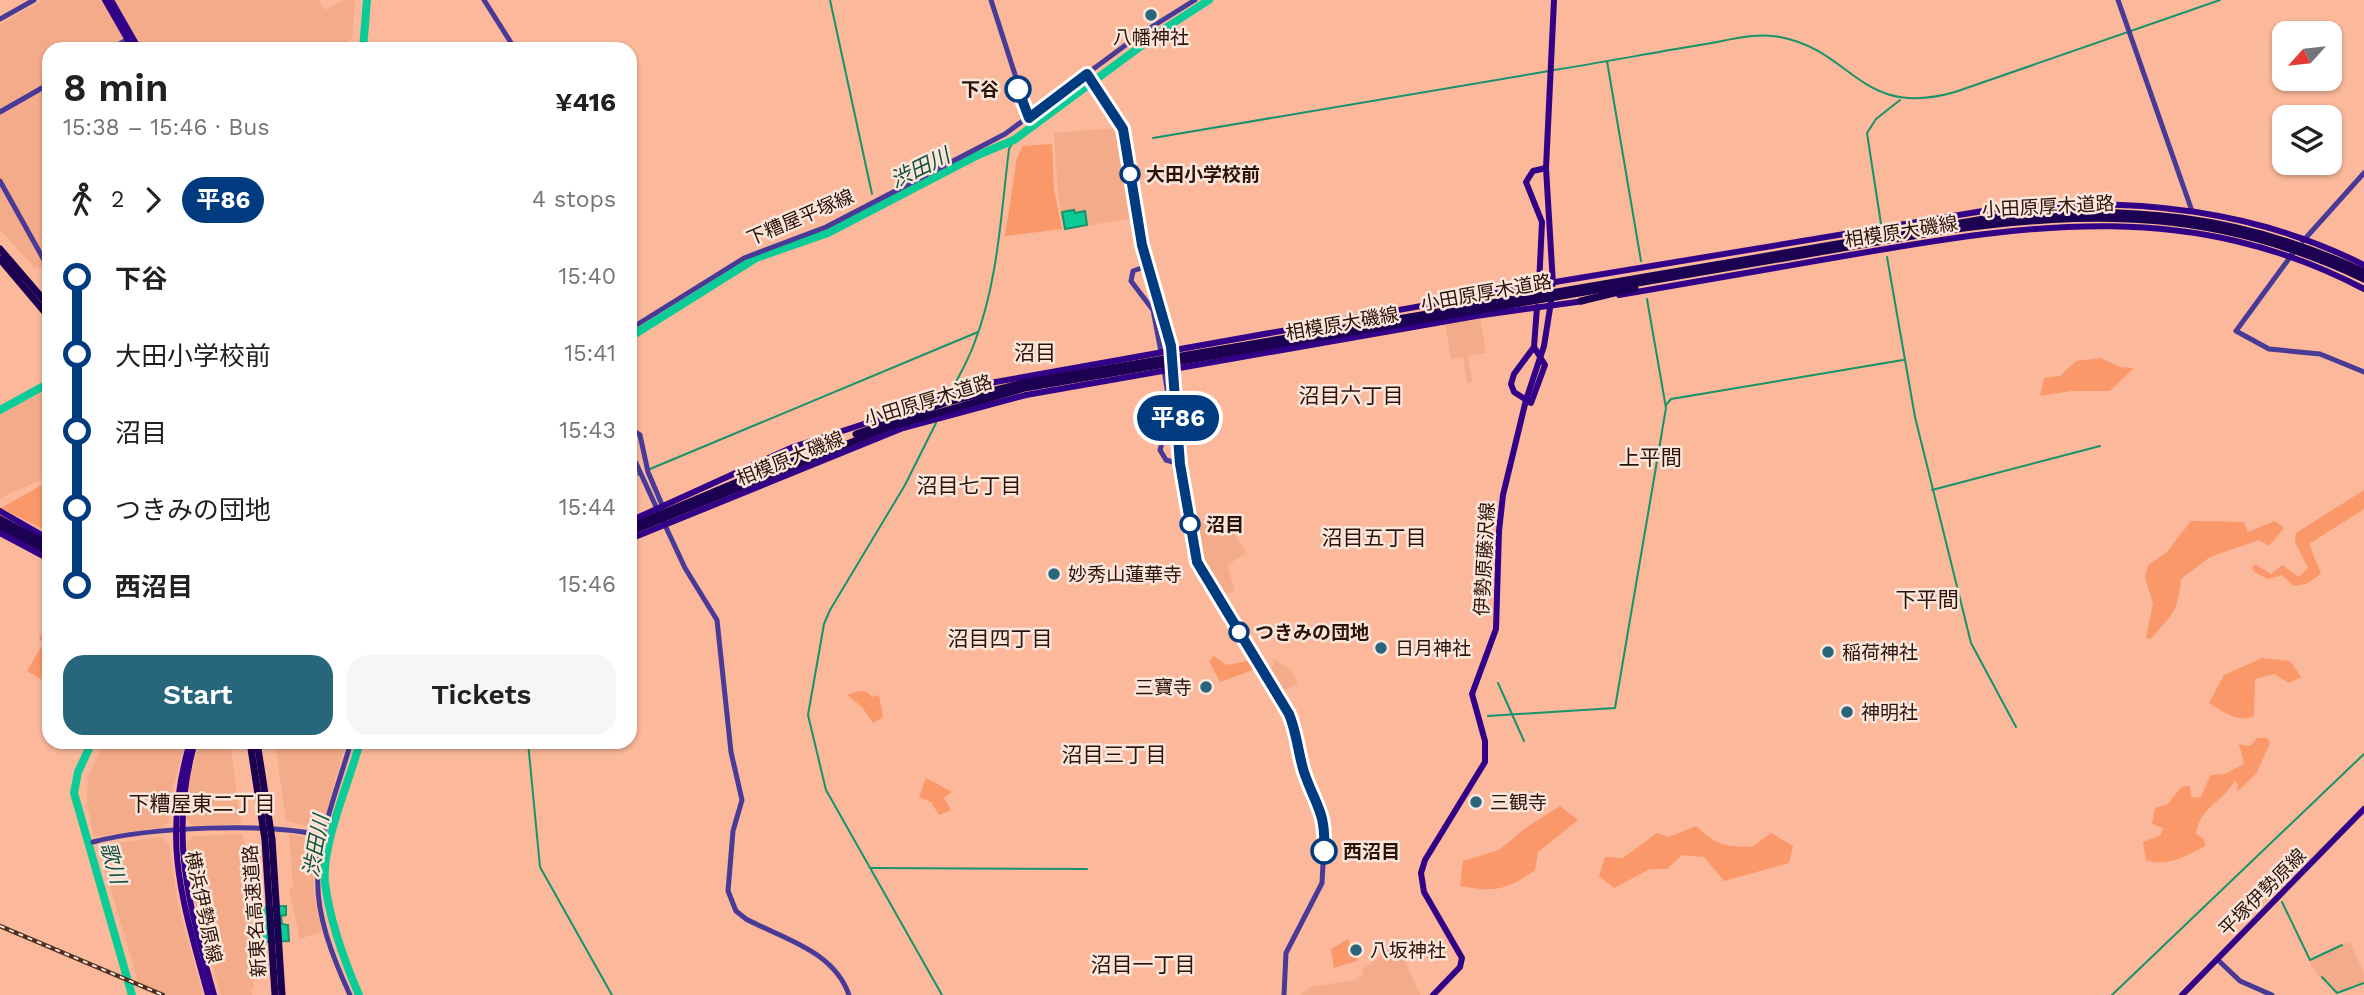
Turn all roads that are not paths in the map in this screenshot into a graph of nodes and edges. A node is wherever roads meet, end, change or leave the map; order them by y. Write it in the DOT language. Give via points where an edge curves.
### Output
graph roads {
  1 [pos="34,0"];
  2 [pos="105,0"];
  3 [pos="111,0"];
  4 [pos="484,0"];
  5 [pos="991,0"];
  6 [pos="1195,0"];
  7 [pos="1554,0"];
  8 [pos="2118,0"];
  9 [pos="0,19"];
  10 [pos="128,39"];
  11 [pos="123,42"];
  12 [pos="130,42"];
  13 [pos="135,42"];
  14 [pos="511,42"];
  15 [pos="1090,78"];
  16 [pos="42,88"];
  17 [pos="0,112"];
  18 [pos="1029,118"];
  19 [pos="1545,168"];
  20 [pos="2364,173"];
  21 [pos="0,181"];
  22 [pos="2192,211"];
  23 [pos="0,249"];
  24 [pos="42,251"];
  25 [pos="0,260"];
  26 [pos="2364,265"];
  27 [pos="1147,266"];
  28 [pos="1702,269"];
  29 [pos="2364,272"];
  30 [pos="2364,279"];
  31 [pos="1539,285"];
  32 [pos="2364,289"];
  33 [pos="42,298"];
  34 [pos="1581,301"];
  35 [pos="1537,307"];
  36 [pos="42,309"];
  37 [pos="637,325"];
  38 [pos="1534,347"];
  39 [pos="1161,352"];
  40 [pos="1164,370"];
  41 [pos="2364,372"];
  42 [pos="1526,400"];
  43 [pos="941,408"];
  44 [pos="637,433"];
  45 [pos="1180,464"];
  46 [pos="637,467"];
  47 [pos="663,507"];
  48 [pos="0,512"];
  49 [pos="637,518"];
  50 [pos="0,519"];
  51 [pos="637,524"];
  52 [pos="0,526"];
  53 [pos="637,529"];
  54 [pos="0,533"];
  55 [pos="42,535"];
  56 [pos="637,536"];
  57 [pos="42,541"];
  58 [pos="42,548"];
  59 [pos="42,555"];
  60 [pos="188,749"];
  61 [pos="193,749"];
  62 [pos="251,749"];
  63 [pos="258,749"];
  64 [pos="349,749"];
  65 [pos="2364,809"];
  66 [pos="177,832"];
  67 [pos="324,836"];
  68 [pos="93,842"];
  69 [pos="2217,959"];
  70 [pos="208,995"];
  71 [pos="214,995"];
  72 [pos="275,995"];
  73 [pos="282,995"];
  74 [pos="350,995"];
  75 [pos="849,995"];
  76 [pos="1284,995"];
  77 [pos="1433,995"];
  78 [pos="2182,995"];
  79 [pos="2272,995"];
  1 -- 9 [label="street"];
  2 -- 10 [label="main road"];
  3 -- 13 [label="main road"];
  4 -- 14 [label="street"];
  5 -- 18 [label="street"];
  6 -- 15 [label="street, 下糟屋平塚線" via="1142,33"];
  7 -- 19 [label="main road, 伊勢原藤沢線"];
  8 -- 22 [label="street"];
  10 -- 11 [label="street"];
  10 -- 12 [label="main road"];
  15 -- 18 [label="street, 下糟屋平塚線"];
  15 -- 27 [label="street" via="1123,129"];
  16 -- 17 [label="street"];
  18 -- 37 [label="street, 下糟屋平塚線" via="826,227 744,258"];
  19 -- 31 [label="main road" via="1533,171 1526,182 1542,222"];
  19 -- 42 [label="main road, 伊勢原藤沢線" via="1553,278 1547,331"];
  20 -- 41 [label="street" via="2272,281 2236,331 2269,349 2320,354"];
  21 -- 24 [label="street"];
  22 -- 26 [label="main road, 相模原大磯線" via="2281,231"];
  22 -- 31 [label="main road, 相模原大磯線" via="2108,204 2001,209"];
  23 -- 33 [label="highway"];
  25 -- 36 [label="highway"];
  27 -- 39 [label="street" via="1133,271 1131,281 1153,310"];
  27 -- 45 [label="street" via="1175,372"];
  28 -- 29 [label="highway, 小田原厚木道路" via="1941,225 2084,210 2160,213 2234,225"];
  28 -- 30 [label="highway, 小田原厚木道路" via="1954,229 2108,217 2160,219 2232,231 2292,248"];
  28 -- 31 [label="highway" via="1666,268 1547,288"];
  28 -- 34 [label="highway"];
  28 -- 43 [label="highway, 小田原厚木道路" via="1088,376"];
  31 -- 39 [label="main road, 相模原大磯線"];
  32 -- 34 [label="main road, 相模原大磯線" via="2278,252 2237,240 2115,224 1944,239"];
  34 -- 35 [label="main road, 相模原大磯線"];
  35 -- 38 [label="main road"];
  35 -- 40 [label="main road, 相模原大磯線"];
  38 -- 42 [label="main road" via="1511,381 1514,392"];
  38 -- 42 [label="main road" via="1545,367 1531,403"];
  39 -- 43 [label="main road, 相模原大磯線" via="1048,371 953,394"];
  40 -- 43 [label="main road, 相模原大磯線"];
  40 -- 45 [label="street" via="1171,413 1160,450 1166,460"];
  42 -- 77 [label="main road, 伊勢原藤沢線" via="1501,508 1496,629 1472,694 1485,741 1485,762 1421,870 1424,892 1462,958 1460,967"];
  43 -- 47 [label="main road, 相模原大磯線" via="793,447"];
  43 -- 51 [label="highway, 小田原厚木道路" via="855,434"];
  43 -- 53 [label="highway, 小田原厚木道路"];
  43 -- 56 [label="main road, 相模原大磯線"];
  44 -- 47 [label="street"];
  45 -- 76 [label="street" via="1197,562 1289,714 1303,770 1325,821 1322,883 1286,953"];
  46 -- 75 [label="street" via="718,624 742,800 730,851 730,898 740,915 825,958 840,974"];
  47 -- 49 [label="main road, 相模原大磯線"];
  48 -- 55 [label="main road"];
  50 -- 57 [label="highway"];
  52 -- 58 [label="highway"];
  54 -- 59 [label="main road"];
  60 -- 66 [label="main road, 横浜伊勢原線" via="178,785"];
  61 -- 66 [label="main road, 横浜伊勢原線"];
  62 -- 72 [label="highway, 新東名高速道路" via="265,840"];
  63 -- 73 [label="highway, 新東名高速道路" via="273,850"];
  64 -- 67 [label="street"];
  65 -- 69 [label="main road, 平塚伊勢原線"];
  66 -- 67 [label="street" via="273,828"];
  66 -- 68 [label="street" via="130,834"];
  66 -- 70 [label="main road, 横浜伊勢原線" via="178,881"];
  66 -- 71 [label="main road, 横浜伊勢原線" via="189,903"];
  67 -- 74 [label="street" via="318,895"];
  69 -- 78 [label="main road, 平塚伊勢原線"];
  69 -- 79 [label="street" via="2241,981"];
}
